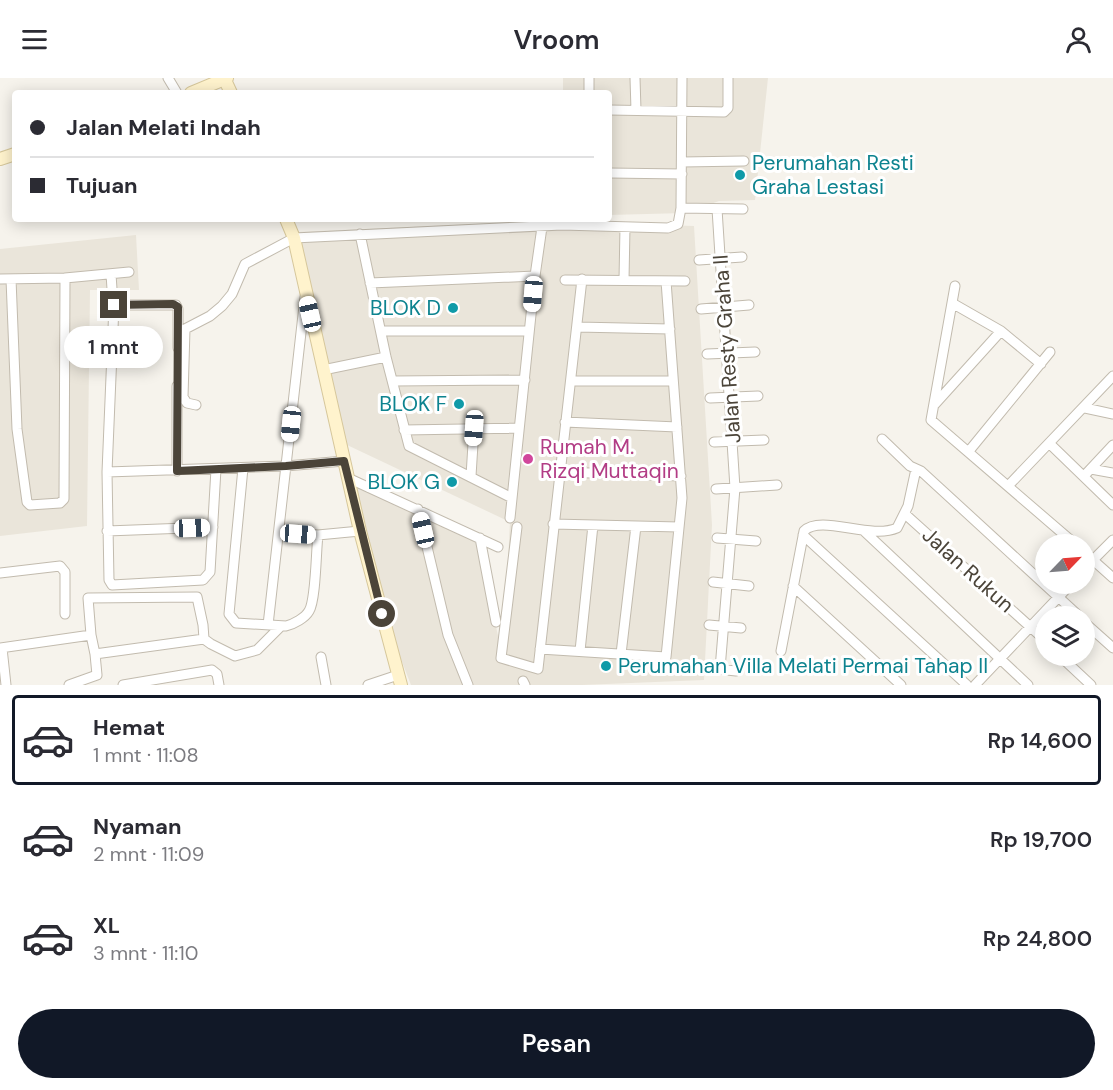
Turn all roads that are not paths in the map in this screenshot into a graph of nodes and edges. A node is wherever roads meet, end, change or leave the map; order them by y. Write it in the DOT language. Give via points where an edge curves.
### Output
graph roads {
  1 [pos="635,78"];
  2 [pos="682,78"];
  3 [pos="728,78"];
  4 [pos="226,79"];
  5 [pos="198,90"];
  6 [pos="612,110"];
  7 [pos="636,110"];
  8 [pos="682,111"];
  9 [pos="744,161"];
  10 [pos="682,162"];
  11 [pos="612,173"];
  12 [pos="682,174"];
  13 [pos="681,208"];
  14 [pos="717,209"];
  15 [pos="743,209"];
  16 [pos="287,222"];
  17 [pos="542,227"];
  18 [pos="625,227"];
  19 [pos="360,234"];
  20 [pos="294,238"];
  21 [pos="742,257"];
  22 [pos="720,258"];
  23 [pos="699,260"];
  24 [pos="129,272"];
  25 [pos="111,274"];
  26 [pos="534,276"];
  27 [pos="65,278"];
  28 [pos="0,279"];
  29 [pos="11,279"];
  30 [pos="582,279"];
  31 [pos="565,280"];
  32 [pos="624,280"];
  33 [pos="666,281"];
  34 [pos="685,281"];
  35 [pos="369,283"];
  36 [pos="955,286"];
  37 [pos="112,289"];
  38 [pos="306,296"];
  39 [pos="952,303"];
  40 [pos="749,305"];
  41 [pos="723,308"];
  42 [pos="701,309"];
  43 [pos="577,327"];
  44 [pos="670,329"];
  45 [pos="381,331"];
  46 [pos="530,331"];
  47 [pos="1001,331"];
  48 [pos="755,352"];
  49 [pos="1050,352"];
  50 [pos="706,354"];
  51 [pos="725,354"];
  52 [pos="386,357"];
  53 [pos="1041,364"];
  54 [pos="323,370"];
  55 [pos="1113,376"];
  56 [pos="525,380"];
  57 [pos="393,381"];
  58 [pos="572,381"];
  59 [pos="674,381"];
  60 [pos="758,396"];
  61 [pos="729,397"];
  62 [pos="710,398"];
  63 [pos="935,404"];
  64 [pos="196,405"];
  65 [pos="1085,408"];
  66 [pos="1113,414"];
  67 [pos="565,422"];
  68 [pos="677,427"];
  69 [pos="474,428"];
  70 [pos="519,428"];
  71 [pos="404,430"];
  72 [pos="882,439"];
  73 [pos="764,440"];
  74 [pos="734,441"];
  75 [pos="714,442"];
  76 [pos="1050,444"];
  77 [pos="1113,445"];
  78 [pos="969,451"];
  79 [pos="344,461"];
  80 [pos="286,466"];
  81 [pos="243,468"];
  82 [pos="216,469"];
  83 [pos="916,469"];
  84 [pos="1091,469"];
  85 [pos="177,471"];
  86 [pos="560,471"];
  87 [pos="107,472"];
  88 [pos="1113,473"];
  89 [pos="471,476"];
  90 [pos="681,476"];
  91 [pos="1084,476"];
  92 [pos="348,478"];
  93 [pos="777,485"];
  94 [pos="1008,486"];
  95 [pos="735,488"];
  96 [pos="716,489"];
  97 [pos="512,498"];
  98 [pos="1113,505"];
  99 [pos="418,509"];
  100 [pos="905,514"];
  101 [pos="510,518"];
  102 [pos="553,524"];
  103 [pos="593,525"];
  104 [pos="636,526"];
  105 [pos="680,526"];
  106 [pos="213,527"];
  107 [pos="517,527"];
  108 [pos="107,531"];
  109 [pos="360,531"];
  110 [pos="864,531"];
  111 [pos="279,532"];
  112 [pos="803,534"];
  113 [pos="1063,534"];
  114 [pos="318,535"];
  115 [pos="480,538"];
  116 [pos="717,538"];
  117 [pos="730,539"];
  118 [pos="1113,540"];
  119 [pos="756,541"];
  120 [pos="498,546"];
  121 [pos="1095,558"];
  122 [pos="1095,562"];
  123 [pos="0,573"];
  124 [pos="1113,578"];
  125 [pos="713,582"];
  126 [pos="726,583"];
  127 [pos="749,586"];
  128 [pos="793,586"];
  129 [pos="1061,594"];
  130 [pos="1058,597"];
  131 [pos="1068,606"];
  132 [pos="65,614"];
  133 [pos="496,621"];
  134 [pos="268,625"];
  135 [pos="709,625"];
  136 [pos="281,626"];
  137 [pos="723,626"];
  138 [pos="1030,627"];
  139 [pos="741,628"];
  140 [pos="1035,631"];
  141 [pos="1095,632"];
  142 [pos="91,634"];
  143 [pos="204,639"];
  144 [pos="1,648"];
  145 [pos="1113,648"];
  146 [pos="540,649"];
  147 [pos="580,651"];
  148 [pos="781,651"];
  149 [pos="95,654"];
  150 [pos="621,654"];
  151 [pos="321,657"];
  152 [pos="1000,658"];
  153 [pos="1071,666"];
  154 [pos="709,668"];
  155 [pos="720,669"];
  156 [pos="736,671"];
  157 [pos="400,680"];
  158 [pos="163,682"];
  159 [pos="6,685"];
  160 [pos="73,685"];
  161 [pos="123,685"];
  162 [pos="219,685"];
  163 [pos="326,685"];
  164 [pos="368,685"];
  165 [pos="468,685"];
  166 [pos="901,685"];
  167 [pos="967,685"];
  168 [pos="975,685"];
  169 [pos="1028,685"];
  170 [pos="1091,685"];
  1 -- 7 [label="street"];
  2 -- 8 [label="street"];
  3 -- 8 [label="street" via="727,111"];
  4 -- 5 [label="main road"];
  6 -- 7 [label="street"];
  7 -- 8 [label="street"];
  8 -- 10 [label="street"];
  9 -- 10 [label="street"];
  10 -- 12 [label="street"];
  11 -- 12 [label="street"];
  12 -- 13 [label="street"];
  13 -- 14 [label="street"];
  13 -- 18 [label="street" via="680,222 674,227"];
  14 -- 15 [label="street"];
  14 -- 22 [label="street, Jalan Resty Graha II"];
  16 -- 20 [label="main road"];
  17 -- 18 [label="street"];
  17 -- 19 [label="street"];
  17 -- 26 [label="street"];
  18 -- 32 [label="street"];
  19 -- 20 [label="street"];
  19 -- 35 [label="street"];
  20 -- 38 [label="main road"];
  20 -- 64 [label="street" via="245,264 232,294 222,306 185,329 183,397 187,403"];
  21 -- 22 [label="street"];
  22 -- 23 [label="street"];
  22 -- 41 [label="street, Jalan Resty Graha II"];
  24 -- 25 [label="street"];
  25 -- 27 [label="street"];
  25 -- 37 [label="street"];
  26 -- 35 [label="street"];
  26 -- 46 [label="street"];
  27 -- 29 [label="street"];
  27 -- 29 [label="street" via="64,499 60,503 30,505 17,429"];
  28 -- 29 [label="street"];
  30 -- 31 [label="street"];
  30 -- 32 [label="street"];
  30 -- 43 [label="street"];
  32 -- 33 [label="street"];
  33 -- 34 [label="street"];
  33 -- 44 [label="street"];
  35 -- 45 [label="street"];
  36 -- 39 [label="street"];
  38 -- 54 [label="main road"];
  38 -- 80 [label="street"];
  39 -- 47 [label="street"];
  39 -- 63 [label="street"];
  40 -- 41 [label="street"];
  41 -- 42 [label="street"];
  41 -- 51 [label="street, Jalan Resty Graha II"];
  43 -- 44 [label="street"];
  43 -- 58 [label="street"];
  44 -- 59 [label="street"];
  45 -- 46 [label="street"];
  45 -- 52 [label="street"];
  46 -- 56 [label="street"];
  47 -- 53 [label="street"];
  47 -- 63 [label="street"];
  48 -- 51 [label="street"];
  49 -- 53 [label="street"];
  50 -- 51 [label="street"];
  51 -- 61 [label="street, Jalan Resty Graha II"];
  52 -- 54 [label="street"];
  52 -- 57 [label="street"];
  53 -- 78 [label="street"];
  54 -- 79 [label="main road"];
  55 -- 65 [label="street"];
  56 -- 57 [label="street"];
  56 -- 70 [label="street"];
  57 -- 71 [label="street"];
  58 -- 59 [label="street"];
  58 -- 67 [label="street"];
  59 -- 68 [label="street"];
  60 -- 61 [label="street"];
  61 -- 62 [label="street"];
  61 -- 74 [label="street, Jalan Resty Graha II"];
  63 -- 78 [label="street" via="931,419 934,424"];
  65 -- 66 [label="street"];
  65 -- 76 [label="street"];
  67 -- 68 [label="street"];
  67 -- 86 [label="street"];
  68 -- 90 [label="street"];
  69 -- 70 [label="street"];
  69 -- 71 [label="street"];
  69 -- 89 [label="street"];
  70 -- 97 [label="street"];
  71 -- 89 [label="street" via="409,446"];
  72 -- 83 [label="street"];
  73 -- 74 [label="street"];
  74 -- 75 [label="street"];
  74 -- 95 [label="street, Jalan Resty Graha II"];
  76 -- 91 [label="street"];
  76 -- 94 [label="street"];
  77 -- 84 [label="street"];
  78 -- 94 [label="street"];
  79 -- 80 [label="street"];
  79 -- 92 [label="main road"];
  80 -- 81 [label="street"];
  80 -- 111 [label="street"];
  81 -- 82 [label="street"];
  81 -- 134 [label="street" via="229,614 236,623"];
  82 -- 85 [label="street"];
  82 -- 106 [label="street"];
  83 -- 100 [label="street"];
  83 -- 130 [label="street"];
  84 -- 88 [label="street"];
  84 -- 91 [label="street"];
  85 -- 87 [label="street"];
  85 -- 87 [label="street" via="178,307 173,304 114,305"];
  86 -- 90 [label="street"];
  86 -- 102 [label="street"];
  87 -- 108 [label="street"];
  89 -- 97 [label="street"];
  90 -- 105 [label="street"];
  91 -- 98 [label="street"];
  92 -- 99 [label="street"];
  92 -- 109 [label="main road"];
  93 -- 95 [label="street"];
  94 -- 113 [label="street"];
  95 -- 96 [label="street"];
  95 -- 117 [label="street, Jalan Resty Graha II"];
  97 -- 101 [label="street"];
  99 -- 115 [label="street"];
  99 -- 165 [label="street" via="448,635"];
  100 -- 110 [label="street" via="900,525 892,530"];
  100 -- 138 [label="street, Jalan Rukun"];
  102 -- 103 [label="street"];
  102 -- 146 [label="street"];
  103 -- 104 [label="street"];
  103 -- 147 [label="street"];
  104 -- 105 [label="street"];
  104 -- 150 [label="street"];
  105 -- 150 [label="street" via="666,658"];
  106 -- 108 [label="street"];
  106 -- 108 [label="street" via="210,572 203,580 118,586 109,580"];
  107 -- 146 [label="street" via="501,658 538,669"];
  109 -- 114 [label="street"];
  109 -- 157 [label="main road"];
  110 -- 112 [label="street" via="820,525 809,526"];
  110 -- 152 [label="street"];
  111 -- 114 [label="street"];
  111 -- 134 [label="street"];
  112 -- 128 [label="street"];
  112 -- 167 [label="street"];
  114 -- 136 [label="street" via="309,612 294,624"];
  115 -- 120 [label="street"];
  115 -- 133 [label="street"];
  116 -- 117 [label="street"];
  117 -- 119 [label="street"];
  117 -- 126 [label="street, Jalan Resty Graha II"];
  118 -- 121 [label="street"];
  122 -- 124 [label="street"];
  123 -- 132 [label="street" via="64,568"];
  125 -- 126 [label="street"];
  126 -- 127 [label="street"];
  126 -- 137 [label="street, Jalan Resty Graha II"];
  128 -- 148 [label="street"];
  128 -- 166 [label="street"];
  129 -- 130 [label="street"];
  130 -- 131 [label="street"];
  130 -- 138 [label="street"];
  134 -- 136 [label="street"];
  135 -- 137 [label="street"];
  136 -- 143 [label="street" via="257,650 236,656"];
  137 -- 139 [label="street"];
  137 -- 155 [label="street, Jalan Resty Graha II"];
  138 -- 140 [label="street, Jalan Rukun"];
  138 -- 152 [label="street"];
  141 -- 145 [label="street"];
  142 -- 143 [label="street" via="88,598 197,597"];
  142 -- 144 [label="street"];
  142 -- 149 [label="street"];
  143 -- 149 [label="street"];
  144 -- 159 [label="street"];
  146 -- 147 [label="street"];
  147 -- 150 [label="street"];
  149 -- 160 [label="street" via="97,675"];
  151 -- 163 [label="street"];
  152 -- 168 [label="street"];
  152 -- 169 [label="street"];
  153 -- 170 [label="street"];
  154 -- 155 [label="street"];
  155 -- 156 [label="street"];
  157 -- 164 [label="street"];
  158 -- 161 [label="street"];
  158 -- 162 [label="street" via="212,670"];
}
